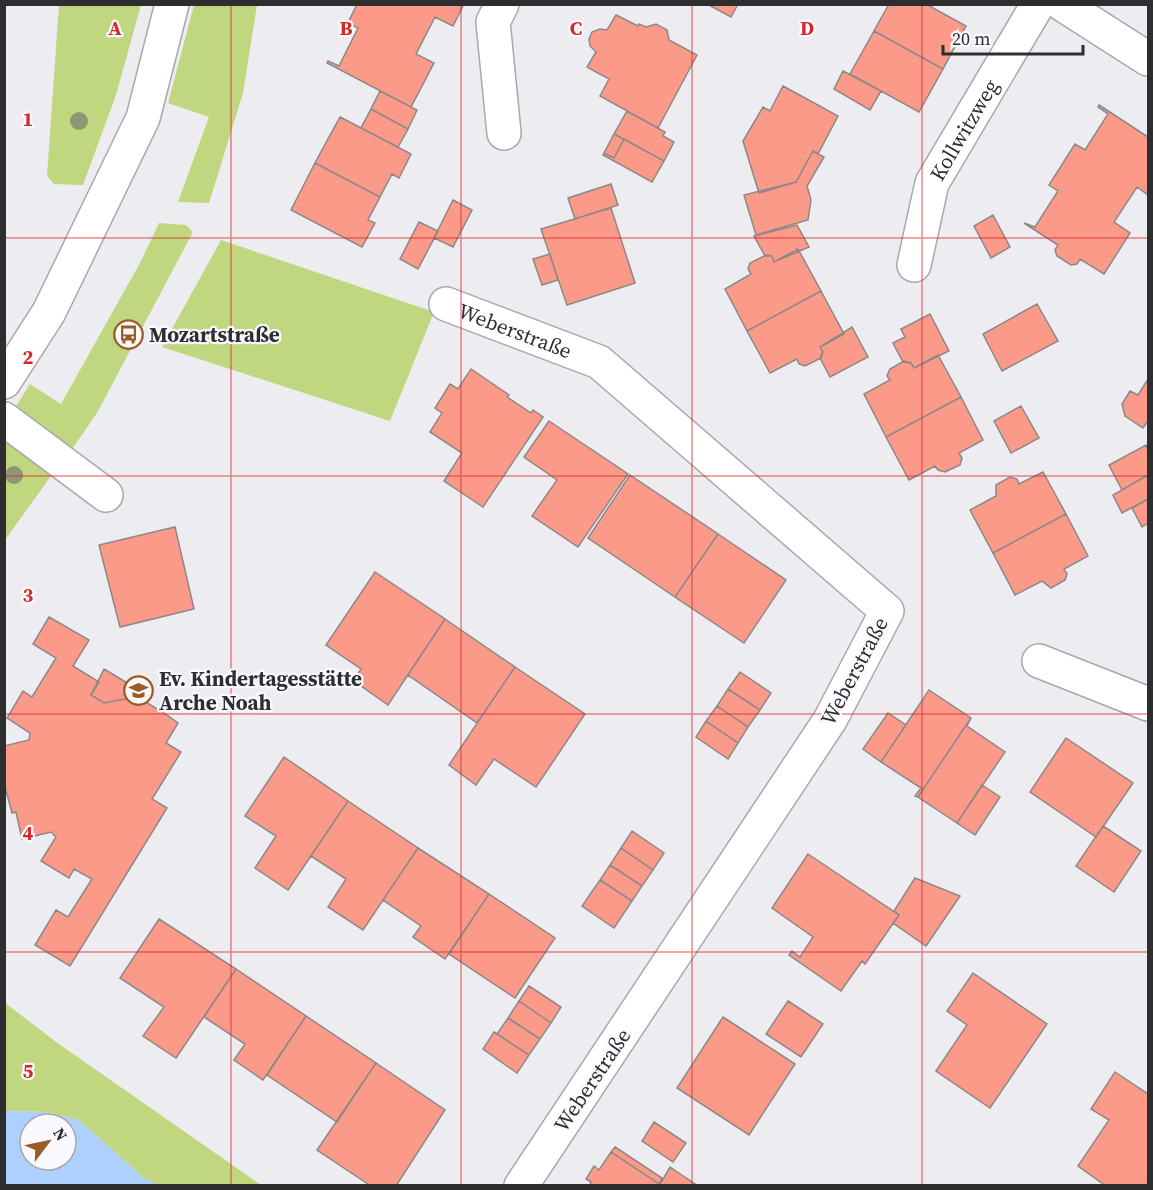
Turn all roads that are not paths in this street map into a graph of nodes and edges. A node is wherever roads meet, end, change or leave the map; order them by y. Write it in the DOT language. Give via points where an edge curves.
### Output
graph roads {
  1 [pos="172,4"];
  2 [pos="502,4"];
  3 [pos="1038,4"];
  4 [pos="1062,4"];
  5 [pos="1149,59"];
  6 [pos="504,133"];
  7 [pos="914,265"];
  8 [pos="446,304"];
  9 [pos="4,382"];
  10 [pos="4,419"];
  11 [pos="106,495"];
  12 [pos="1039,661"];
  13 [pos="1149,704"];
  14 [pos="521,1185"];
  1 -- 9 [label="street" via="142,118 49,312"];
  2 -- 6 [label="street" via="493,22"];
  3 -- 7 [label="street, Kollwitzweg" via="932,183"];
  4 -- 5 [label="street"];
  8 -- 14 [label="street, Weberstraße" via="598,362 887,611 830,720"];
  10 -- 11 [label="street"];
  12 -- 13 [label="street"];
}
